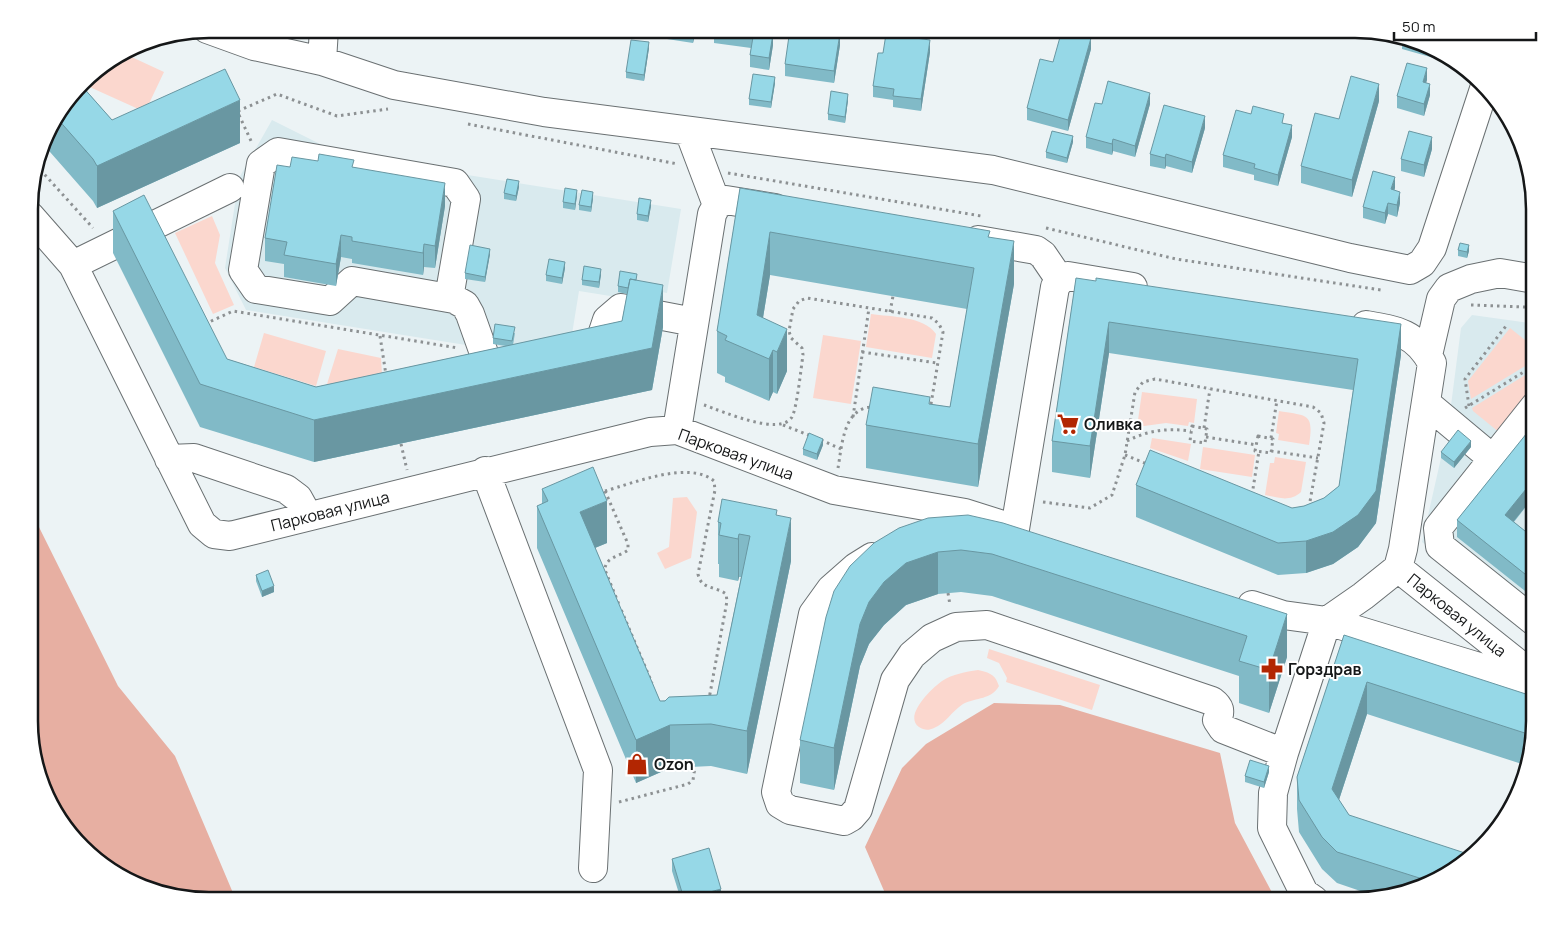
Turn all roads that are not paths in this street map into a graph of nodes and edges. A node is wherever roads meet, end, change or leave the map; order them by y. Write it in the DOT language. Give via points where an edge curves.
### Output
graph roads {
  1 [pos="232,38"];
  2 [pos="323,38"];
  3 [pos="322,61"];
  4 [pos="1482,94"];
  5 [pos="688,131"];
  6 [pos="230,188"];
  7 [pos="717,205"];
  8 [pos="802,212"];
  9 [pos="38,225"];
  10 [pos="953,236"];
  11 [pos="1422,263"];
  12 [pos="73,265"];
  13 [pos="1526,278"];
  14 [pos="1060,280"];
  15 [pos="1155,290"];
  16 [pos="1445,294"];
  17 [pos="449,298"];
  18 [pos="1338,320"];
  19 [pos="694,322"];
  20 [pos="1428,355"];
  21 [pos="555,358"];
  22 [pos="487,362"];
  23 [pos="518,366"];
  24 [pos="463,378"];
  25 [pos="1426,403"];
  26 [pos="1526,417"];
  27 [pos="677,430"];
  28 [pos="1493,458"];
  29 [pos="170,459"];
  30 [pos="485,471"];
  31 [pos="965,513"];
  32 [pos="308,516"];
  33 [pos="932,531"];
  34 [pos="894,543"];
  35 [pos="1398,568"];
  36 [pos="1229,598"];
  37 [pos="1526,615"];
  38 [pos="1327,621"];
  39 [pos="1526,670"];
  40 [pos="1526,685"];
  41 [pos="1284,753"];
  42 [pos="593,868"];
  43 [pos="1303,891"];
  1 -- 3 [label="street"];
  2 -- 3 [label="street"];
  3 -- 5 [label="street" via="394,84 544,112"];
  4 -- 11 [label="street" via="1432,248"];
  5 -- 7 [label="street"];
  5 -- 11 [label="street" via="993,170 1350,258 1410,270"];
  6 -- 12 [label="street" via="158,237"];
  7 -- 8 [label="street" via="726,200"];
  7 -- 19 [label="street" via="712,214"];
  9 -- 12 [label="street, Парковая улица"];
  10 -- 14 [label="street" via="1036,250"];
  11 -- 16 [label="street" via="1435,271"];
  12 -- 29 [label="street, Парковая улица"];
  13 -- 16 [label="street" via="1500,273 1471,279"];
  14 -- 15 [label="street" via="1068,276"];
  14 -- 31 [label="street, Парковая улица" via="1055,287 1020,499 1025,532"];
  16 -- 20 [label="street"];
  17 -- 17 [label="street" via="352,281 330,301 256,289 243,270 262,164 278,152 455,183 466,199"];
  17 -- 22 [label="street" via="465,305"];
  18 -- 20 [label="street" via="1396,330 1414,340"];
  19 -- 21 [label="street" via="621,308 607,320 599,344"];
  19 -- 27 [label="street"];
  20 -- 25 [label="street" via="1432,363"];
  22 -- 23 [label="street"];
  22 -- 24 [label="street"];
  25 -- 28 [label="street" via="1459,414"];
  25 -- 35 [label="street"];
  26 -- 28 [label="street"];
  27 -- 30 [label="street, Парковая улица" via="650,432"];
  27 -- 31 [label="street, Парковая улица" via="834,490"];
  28 -- 37 [label="street" via="1438,528 1440,546"];
  29 -- 32 [label="street" via="194,458 286,489 298,498"];
  29 -- 32 [label="street, Парковая улица" via="202,524 214,534 230,536"];
  30 -- 32 [label="street, Парковая улица"];
  30 -- 42 [label="street" via="598,770"];
  31 -- 33 [label="street"];
  34 -- 41 [label="street" via="856,567 831,588 813,614 776,792 780,804 790,810 844,821 851,817 858,809 894,680 912,656 932,638 956,627 987,625 1212,701 1218,706 1217,720 1223,730"];
  35 -- 38 [label="street, Парковая улица"];
  35 -- 39 [label="street, Парковая улица"];
  36 -- 38 [label="street" via="1283,615"];
  38 -- 40 [label="street" via="1502,674"];
  38 -- 41 [label="street"];
  41 -- 43 [label="street" via="1273,793 1272,828"];
}
